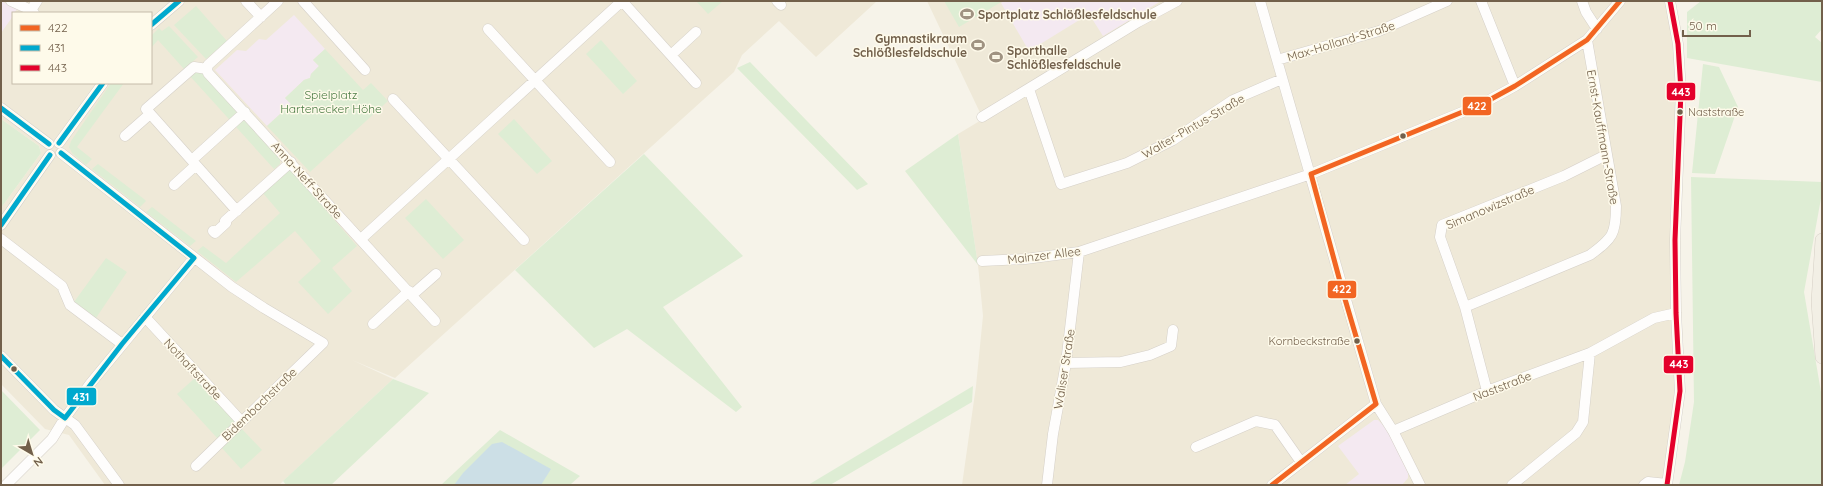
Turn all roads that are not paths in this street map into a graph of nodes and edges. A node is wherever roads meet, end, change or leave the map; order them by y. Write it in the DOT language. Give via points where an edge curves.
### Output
graph roads {
  1 [pos="11,1"];
  2 [pos="37,1"];
  3 [pos="246,1"];
  4 [pos="278,1"];
  5 [pos="303,1"];
  6 [pos="622,1"];
  7 [pos="1178,1"];
  8 [pos="1260,1"];
  9 [pos="1447,1"];
  10 [pos="1481,1"];
  11 [pos="1582,1"];
  12 [pos="1620,1"];
  13 [pos="1670,1"];
  14 [pos="177,2"];
  15 [pos="32,12"];
  16 [pos="261,17"];
  17 [pos="152,24"];
  18 [pos="488,29"];
  19 [pos="1597,29"];
  20 [pos="696,32"];
  21 [pos="1587,40"];
  22 [pos="671,55"];
  23 [pos="1277,60"];
  24 [pos="206,69"];
  25 [pos="365,70"];
  26 [pos="1282,79"];
  27 [pos="535,81"];
  28 [pos="696,83"];
  29 [pos="102,84"];
  30 [pos="1515,86"];
  31 [pos="1029,89"];
  32 [pos="393,99"];
  33 [pos="1,108"];
  34 [pos="245,112"];
  35 [pos="150,114"];
  36 [pos="982,117"];
  37 [pos="125,136"];
  38 [pos="59,143"];
  39 [pos="49,144"];
  40 [pos="61,153"];
  41 [pos="1606,155"];
  42 [pos="50,156"];
  43 [pos="449,159"];
  44 [pos="291,162"];
  45 [pos="610,162"];
  46 [pos="194,163"];
  47 [pos="1311,174"];
  48 [pos="174,185"];
  49 [pos="237,211"];
  50 [pos="1,225"];
  51 [pos="213,231"];
  52 [pos="1,239"];
  53 [pos="361,239"];
  54 [pos="524,240"];
  55 [pos="1822,240"];
  56 [pos="1079,252"];
  57 [pos="194,258"];
  58 [pos="982,261"];
  59 [pos="436,274"];
  60 [pos="410,293"];
  61 [pos="1465,307"];
  62 [pos="1676,313"];
  63 [pos="145,317"];
  64 [pos="435,321"];
  65 [pos="373,324"];
  66 [pos="1173,330"];
  67 [pos="122,344"];
  68 [pos="1590,353"];
  69 [pos="1,356"];
  70 [pos="1822,357"];
  71 [pos="1066,363"];
  72 [pos="1487,391"];
  73 [pos="1376,404"];
  74 [pos="65,418"];
  75 [pos="242,421"];
  76 [pos="1393,431"];
  77 [pos="1196,447"];
  78 [pos="1302,462"];
  79 [pos="196,466"];
  80 [pos="1418,484"];
  81 [pos="6,485"];
  82 [pos="119,485"];
  83 [pos="1047,485"];
  84 [pos="1272,485"];
  85 [pos="1512,485"];
  86 [pos="1644,485"];
  87 [pos="1667,485"];
  1 -- 15 [label="street"];
  2 -- 15 [label="street"];
  3 -- 16 [label="street"];
  4 -- 16 [label="street"];
  5 -- 25 [label="street"];
  6 -- 22 [label="street"];
  6 -- 27 [label="street"];
  7 -- 31 [label="street" via="1138,22"];
  8 -- 23 [label="street"];
  9 -- 23 [label="street, Max-Holland-Straße" via="1380,31"];
  10 -- 30 [label="street"];
  11 -- 19 [label="street"];
  12 -- 19 [label="street, Mainzer Allee"];
  13 -- 62 [label="street" via="1678,44 1681,91 1675,240"];
  14 -- 17 [label="street"];
  16 -- 24 [label="street"];
  18 -- 27 [label="street"];
  19 -- 21 [label="street, Mainzer Allee"];
  20 -- 22 [label="street"];
  21 -- 30 [label="street, Mainzer Allee"];
  21 -- 41 [label="street, Ernst-Kauffmann-Straße"];
  22 -- 28 [label="street"];
  23 -- 26 [label="street"];
  24 -- 34 [label="street, Anna-Neff-Straße"];
  24 -- 35 [label="street" via="194,67 146,109"];
  26 -- 31 [label="street, Walter-Pintus-Straße" via="1233,100 1173,140 1127,163 1061,184"];
  26 -- 47 [label="street"];
  27 -- 43 [label="street"];
  27 -- 45 [label="street"];
  29 -- 38 [label="street"];
  30 -- 47 [label="street, Mainzer Allee" via="1475,107"];
  31 -- 36 [label="street"];
  32 -- 43 [label="street"];
  33 -- 39 [label="street"];
  34 -- 44 [label="street, Anna-Neff-Straße"];
  34 -- 46 [label="street"];
  35 -- 37 [label="street"];
  35 -- 46 [label="street"];
  38 -- 39 [label="street" via="53,141"];
  38 -- 40 [label="street"];
  39 -- 42 [label="street" via="47,151"];
  40 -- 42 [label="street" via="55,157"];
  40 -- 57 [label="street"];
  41 -- 61 [label="street, Ernst-Kauffmann-Straße" via="1616,206 1616,228 1606,243 1590,255"];
  41 -- 61 [label="street, Simanowizstraße" via="1564,176 1442,225 1440,237"];
  42 -- 50 [label="street"];
  43 -- 53 [label="street"];
  43 -- 54 [label="street"];
  44 -- 49 [label="street"];
  44 -- 53 [label="street, Anna-Neff-Straße"];
  46 -- 48 [label="street"];
  46 -- 49 [label="street"];
  47 -- 56 [label="street, Mainzer Allee"];
  47 -- 73 [label="street"];
  49 -- 51 [label="street" via="215,233"];
  52 -- 67 [label="street" via="62,286 70,305"];
  53 -- 60 [label="street, Anna-Neff-Straße"];
  55 -- 70 [label="main road" via="1818,302"];
  56 -- 58 [label="street, Mainzer Allee"];
  56 -- 71 [label="street, Waliser Straße"];
  57 -- 63 [label="street"];
  57 -- 75 [label="street, Bidembachstraße" via="232,287 323,343"];
  59 -- 60 [label="street"];
  60 -- 64 [label="street, Anna-Neff-Straße"];
  60 -- 65 [label="street"];
  61 -- 72 [label="street, Simanowizstraße"];
  62 -- 68 [label="street, Naststraße" via="1654,318"];
  62 -- 87 [label="street" via="1680,391"];
  63 -- 67 [label="street"];
  63 -- 75 [label="street, Nothaftstraße"];
  66 -- 71 [label="street" via="1171,346 1150,355 1121,362"];
  67 -- 74 [label="street"];
  68 -- 72 [label="street, Naststraße"];
  68 -- 85 [label="street" via="1583,422 1576,433"];
  69 -- 74 [label="street"];
  71 -- 83 [label="street, Waliser Straße"];
  72 -- 76 [label="street, Naststraße"];
  73 -- 76 [label="street"];
  73 -- 78 [label="street"];
  74 -- 81 [label="street" via="52,439"];
  74 -- 82 [label="street" via="75,425"];
  75 -- 79 [label="street, Bidembachstraße"];
  76 -- 80 [label="street"];
  77 -- 78 [label="street" via="1256,421 1275,426"];
  78 -- 84 [label="street"];
  86 -- 87 [label="street" via="1648,482"];
}
